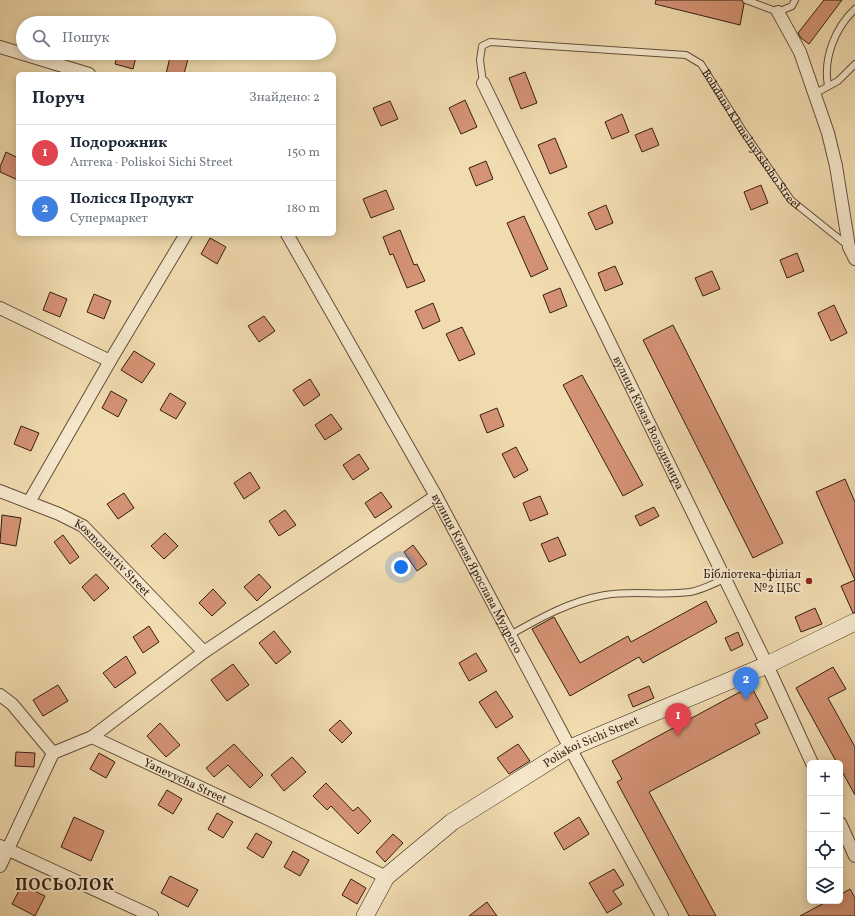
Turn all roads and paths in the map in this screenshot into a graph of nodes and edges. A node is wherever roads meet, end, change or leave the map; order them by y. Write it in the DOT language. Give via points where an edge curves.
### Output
graph roads {
  1 [pos="746,0"];
  2 [pos="795,0"];
  3 [pos="855,9"];
  4 [pos="778,12"];
  5 [pos="0,47"];
  6 [pos="16,52"];
  7 [pos="43,60"];
  8 [pos="855,64"];
  9 [pos="82,72"];
  10 [pos="483,83"];
  11 [pos="828,86"];
  12 [pos="814,94"];
  13 [pos="185,236"];
  14 [pos="288,236"];
  15 [pos="849,247"];
  16 [pos="855,259"];
  17 [pos="0,308"];
  18 [pos="110,361"];
  19 [pos="0,491"];
  20 [pos="436,496"];
  21 [pos="29,502"];
  22 [pos="724,579"];
  23 [pos="855,622"];
  24 [pos="510,635"];
  25 [pos="204,652"];
  26 [pos="767,665"];
  27 [pos="0,695"];
  28 [pos="92,737"];
  29 [pos="570,748"];
  30 [pos="53,753"];
  31 [pos="811,760"];
  32 [pos="843,830"];
  33 [pos="4,848"];
  34 [pos="855,856"];
  35 [pos="0,866"];
  36 [pos="386,877"];
  37 [pos="152,916"];
  38 [pos="365,916"];
  39 [pos="662,916"];
  1 -- 4 [label="lane"];
  2 -- 4 [label="lane" via="792,6"];
  3 -- 11 [label="lane" via="832,41 826,75"];
  4 -- 12 [label="street" via="800,52"];
  5 -- 6 [label="street"];
  7 -- 9 [label="street"];
  8 -- 11 [label="lane" via="838,81"];
  10 -- 15 [label="lane, Bohdana Khmelnytskoho Street" via="480,60 482,46 490,42 686,55 701,64 791,200"];
  10 -- 22 [label="street, вулиця Князя Володимира"];
  11 -- 12 [label="lane"];
  12 -- 15 [label="street" via="836,166"];
  13 -- 18 [label="street"];
  14 -- 20 [label="street, вулиця Князя Ярослава Мудрого"];
  15 -- 16 [label="street, Bohdana Khmelnytskoho Street"];
  17 -- 18 [label="street"];
  18 -- 21 [label="street"];
  19 -- 21 [label="street, Kosmonavtiv Street"];
  20 -- 24 [label="street, вулиця Князя Ярослава Мудрого"];
  20 -- 25 [label="street"];
  21 -- 25 [label="street, Kosmonavtiv Street" via="83,526"];
  22 -- 24 [label="lane" via="689,592 627,592 584,600 559,608"];
  22 -- 26 [label="street, вулиця Князя Володимира"];
  23 -- 26 [label="street, Poliskoi Sichi Street"];
  24 -- 29 [label="street, вулиця Князя Ярослава Мудрого"];
  25 -- 28 [label="street"];
  26 -- 29 [label="street, Poliskoi Sichi Street"];
  26 -- 31 [label="street, вулиця Князя Володимира"];
  27 -- 30 [label="street" via="12,704"];
  28 -- 30 [label="street"];
  28 -- 36 [label="street, Yanevycha Street"];
  29 -- 36 [label="street, Poliskoi Sichi Street" via="452,822"];
  29 -- 39 [label="street, вулиця Князя Ярослава Мудрого"];
  30 -- 33 [label="street"];
  32 -- 34 [label="street"];
  33 -- 35 [label="street"];
  33 -- 37 [label="street"];
  36 -- 38 [label="street, Poliskoi Sichi Street"];
}
